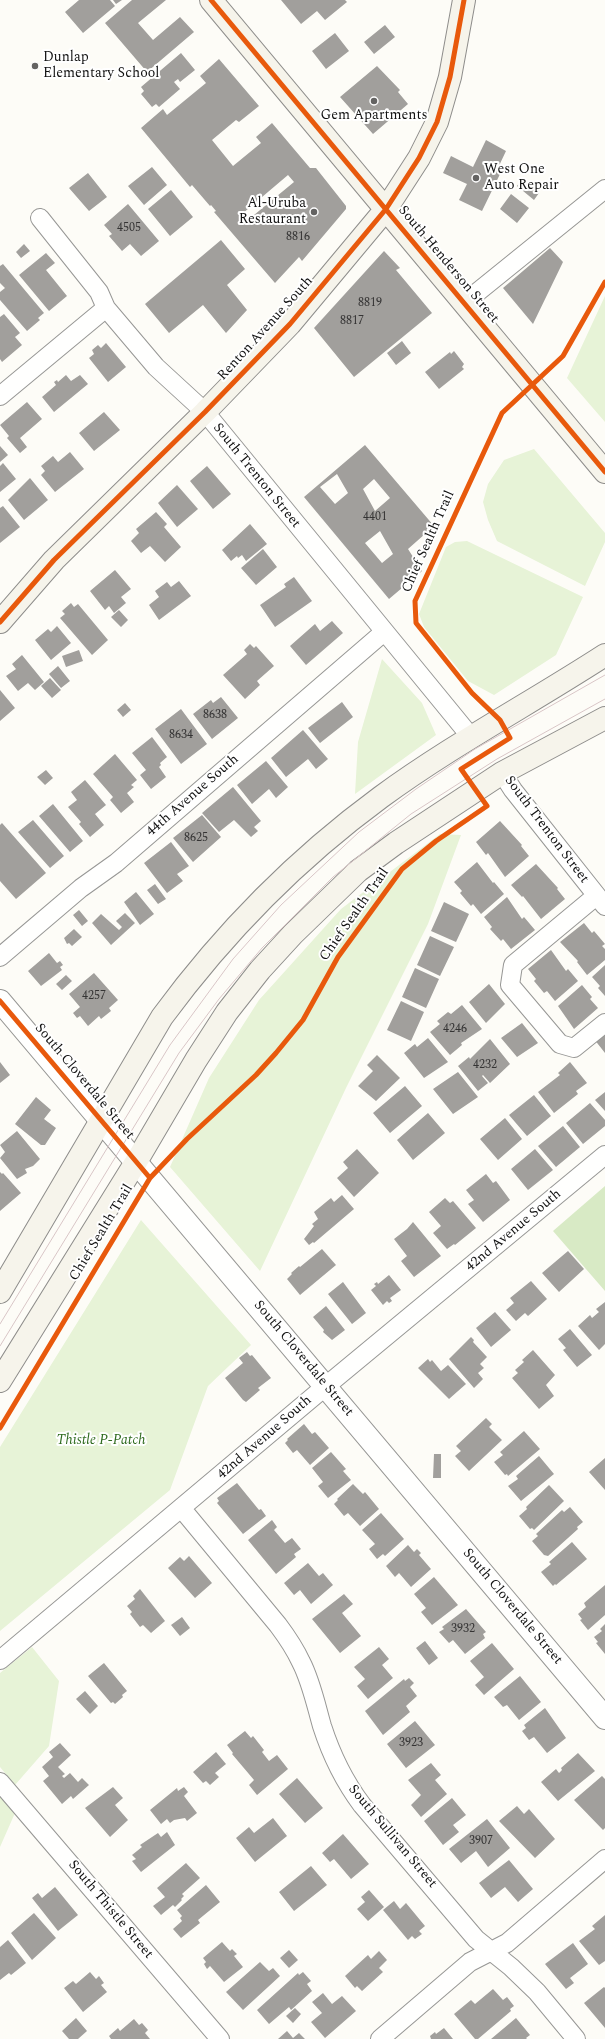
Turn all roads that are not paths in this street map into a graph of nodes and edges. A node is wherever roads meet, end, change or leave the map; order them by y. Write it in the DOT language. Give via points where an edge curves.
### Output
graph roads {
  1 [pos="211,0"];
  2 [pos="464,0"];
  3 [pos="605,189"];
  4 [pos="386,209"];
  5 [pos="40,218"];
  6 [pos="464,303"];
  7 [pos="106,308"];
  8 [pos="0,396"];
  9 [pos="204,412"];
  10 [pos="605,472"];
  11 [pos="0,622"];
  12 [pos="384,632"];
  13 [pos="605,655"];
  14 [pos="605,718"];
  15 [pos="471,737"];
  16 [pos="502,773"];
  17 [pos="601,901"];
  18 [pos="0,957"];
  19 [pos="0,1001"];
  20 [pos="605,1023"];
  21 [pos="100,1121"];
  22 [pos="605,1155"];
  23 [pos="136,1162"];
  24 [pos="0,1292"];
  25 [pos="0,1381"];
  26 [pos="326,1386"];
  27 [pos="182,1509"];
  28 [pos="0,1660"];
  29 [pos="605,1718"];
  30 [pos="0,1782"];
  31 [pos="605,1859"];
  32 [pos="491,1951"];
  33 [pos="220,2039"];
  34 [pos="380,2039"];
  35 [pos="576,2039"];
  1 -- 4 [label="main road, South Henderson Street"];
  2 -- 4 [label="main road, Renton Avenue South" via="450,77 437,122 419,158"];
  3 -- 6 [label="street"];
  4 -- 6 [label="main road, South Henderson Street"];
  4 -- 9 [label="main road, Renton Avenue South" via="290,324"];
  5 -- 7 [label="street, South Trenton Street" via="99,292"];
  6 -- 10 [label="main road, South Henderson Street"];
  7 -- 8 [label="street"];
  7 -- 9 [label="street, South Trenton Street" via="156,367"];
  9 -- 11 [label="main road, Renton Avenue South" via="54,560"];
  9 -- 12 [label="street, South Trenton Street"];
  12 -- 15 [label="street, South Trenton Street"];
  12 -- 18 [label="street, 44th Avenue South" via="116,863"];
  13 -- 15 [label="main road"];
  14 -- 16 [label="main road"];
  15 -- 21 [label="main road" via="381,797 317,848 256,906 189,980 162,1017"];
  16 -- 17 [label="street, South Trenton Street"];
  16 -- 23 [label="main road" via="430,819 358,871 293,934 227,1012"];
  17 -- 20 [label="street" via="514,965 510,985 560,1044 574,1048"];
  19 -- 21 [label="street, South Cloverdale Street"];
  21 -- 23 [label="street, South Cloverdale Street"];
  21 -- 24 [label="main road"];
  22 -- 26 [label="street, 42nd Avenue South"];
  23 -- 25 [label="main road"];
  23 -- 26 [label="street, South Cloverdale Street"];
  26 -- 27 [label="street, 42nd Avenue South"];
  26 -- 29 [label="street, South Cloverdale Street"];
  27 -- 28 [label="street, 42nd Avenue South"];
  27 -- 32 [label="street, South Sullivan Street" via="289,1641 302,1663 323,1728 347,1785 476,1938"];
  30 -- 33 [label="street, South Thistle Street"];
  31 -- 32 [label="street" via="507,1943"];
  32 -- 34 [label="street" via="469,1963"];
  32 -- 35 [label="street, South Sullivan Street" via="537,1992"];
}
